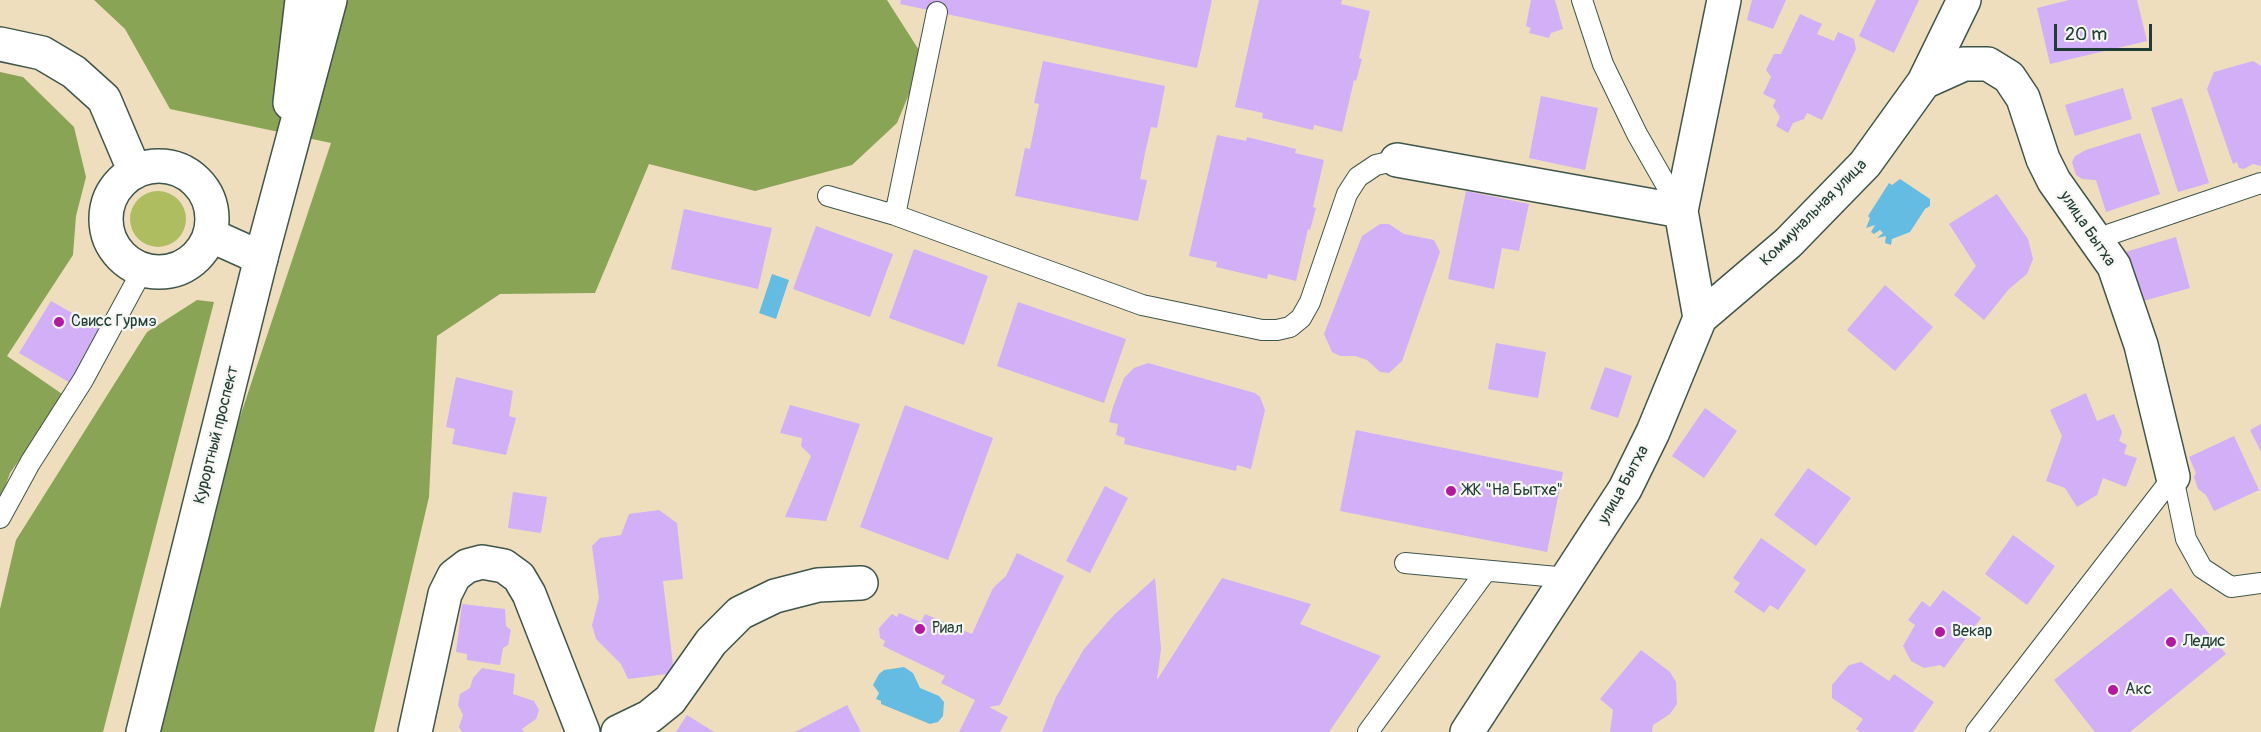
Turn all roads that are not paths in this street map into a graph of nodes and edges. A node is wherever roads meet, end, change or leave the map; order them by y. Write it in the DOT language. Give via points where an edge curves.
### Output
graph roads {
  1 [pos="302,0"];
  2 [pos="312,0"];
  3 [pos="330,0"];
  4 [pos="1582,0"];
  5 [pos="1724,0"];
  6 [pos="1964,0"];
  7 [pos="937,12"];
  8 [pos="0,44"];
  9 [pos="1924,82"];
  10 [pos="290,103"];
  11 [pos="292,139"];
  12 [pos="1397,160"];
  13 [pos="135,172"];
  14 [pos="2261,183"];
  15 [pos="828,196"];
  16 [pos="1681,211"];
  17 [pos="894,215"];
  18 [pos="210,235"];
  19 [pos="2096,239"];
  20 [pos="261,258"];
  21 [pos="143,269"];
  22 [pos="1700,318"];
  23 [pos="2174,477"];
  24 [pos="0,518"];
  25 [pos="1405,563"];
  26 [pos="1486,571"];
  27 [pos="1568,578"];
  28 [pos="861,583"];
  29 [pos="2261,584"];
  30 [pos="143,732"];
  31 [pos="415,732"];
  32 [pos="583,732"];
  33 [pos="618,732"];
  34 [pos="1368,732"];
  35 [pos="1467,732"];
  36 [pos="1976,732"];
  1 -- 10 [label="street"];
  2 -- 10 [label="street, Курортный проспект"];
  3 -- 11 [label="street, Курортный проспект"];
  4 -- 16 [label="lane" via="1603,64"];
  5 -- 16 [label="street"];
  6 -- 9 [label="street, Коммунальная улица"];
  7 -- 17 [label="lane"];
  8 -- 13 [label="street" via="42,53 74,72 104,99"];
  9 -- 19 [label="street, улица Бытха" via="1964,64 1988,64 2009,77 2023,98 2054,181"];
  9 -- 22 [label="street, Коммунальная улица" via="1865,164 1788,243"];
  10 -- 11 [label="street, Курортный проспект"];
  11 -- 20 [label="street, Курортный проспект"];
  12 -- 16 [label="street"];
  12 -- 17 [label="lane" via="1376,165 1358,177 1347,194 1310,302 1301,318 1290,327 1277,330 1142,305"];
  13 -- 18 [label="street" via="161,166 188,174 198,183 211,208"];
  13 -- 21 [label="street" via="114,190 107,210 107,230 120,255"];
  14 -- 19 [label="lane"];
  15 -- 17 [label="lane"];
  16 -- 22 [label="street"];
  18 -- 20 [label="street"];
  18 -- 21 [label="street" via="195,258 183,266 157,272"];
  19 -- 23 [label="street, улица Бытха" via="2114,266 2141,345"];
  20 -- 30 [label="street, Курортный проспект"];
  21 -- 24 [label="lane" via="83,380"];
  22 -- 27 [label="street, улица Бытха" via="1625,489"];
  23 -- 29 [label="lane" via="2187,539 2202,568 2231,587"];
  23 -- 36 [label="lane"];
  25 -- 26 [label="lane"];
  26 -- 27 [label="lane"];
  26 -- 34 [label="lane"];
  27 -- 35 [label="street, улица Бытха"];
  28 -- 33 [label="street" via="818,585 775,596 740,613 711,642 670,700 649,717"];
  31 -- 32 [label="street" via="445,594 454,576 467,566 482,562 504,566 519,577"];
}
